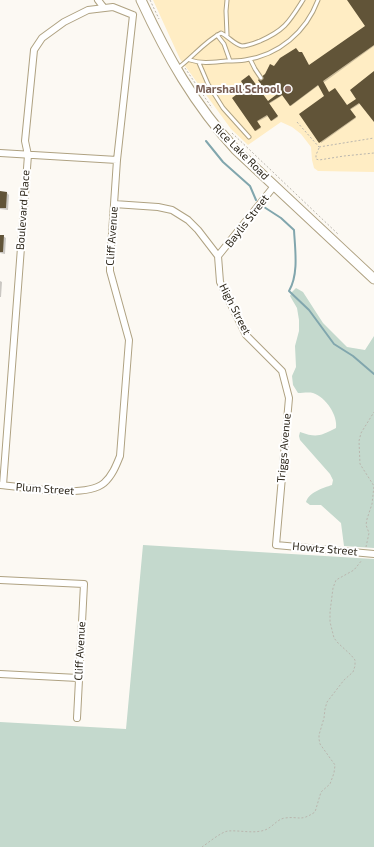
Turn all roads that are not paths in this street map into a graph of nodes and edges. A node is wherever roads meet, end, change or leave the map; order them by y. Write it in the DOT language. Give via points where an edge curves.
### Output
graph roads {
  1 [pos="98,0"];
  2 [pos="141,0"];
  3 [pos="227,0"];
  4 [pos="303,0"];
  5 [pos="318,0"];
  6 [pos="104,8"];
  7 [pos="146,11"];
  8 [pos="133,15"];
  9 [pos="217,35"];
  10 [pos="227,36"];
  11 [pos="250,59"];
  12 [pos="190,60"];
  13 [pos="230,61"];
  14 [pos="199,63"];
  15 [pos="176,69"];
  16 [pos="261,78"];
  17 [pos="249,137"];
  18 [pos="0,152"];
  19 [pos="28,154"];
  20 [pos="117,160"];
  21 [pos="275,185"];
  22 [pos="114,204"];
  23 [pos="218,256"];
  24 [pos="374,279"];
  25 [pos="269,358"];
  26 [pos="1,485"];
  27 [pos="90,490"];
  28 [pos="276,545"];
  29 [pos="374,554"];
  30 [pos="0,580"];
  31 [pos="0,674"];
  32 [pos="78,678"];
  33 [pos="77,718"];
  1 -- 6 [label="street"];
  2 -- 7 [label="main road, Rice Lake Road"];
  3 -- 10 [label="lane"];
  4 -- 10 [label="lane" via="287,24 271,36 242,46"];
  5 -- 11 [label="lane" via="313,12 297,34 281,47"];
  6 -- 8 [label="street, Boulevard Place" via="113,7"];
  6 -- 19 [label="street, Boulevard Place" via="88,10 64,22 42,38 34,50 25,141"];
  7 -- 8 [label="street"];
  7 -- 15 [label="main road, Rice Lake Road"];
  8 -- 20 [label="street, Cliff Avenue"];
  9 -- 10 [label="lane" via="220,33"];
  9 -- 12 [label="lane" via="201,46"];
  9 -- 13 [label="lane" via="224,44"];
  11 -- 13 [label="lane"];
  11 -- 16 [label="lane"];
  12 -- 14 [label="lane"];
  12 -- 15 [label="lane"];
  13 -- 14 [label="lane"];
  14 -- 17 [label="lane" via="223,108"];
  15 -- 21 [label="main road, Rice Lake Road" via="216,128"];
  18 -- 19 [label="street"];
  19 -- 20 [label="street"];
  19 -- 26 [label="street, Boulevard Place"];
  20 -- 22 [label="street, Cliff Avenue"];
  21 -- 23 [label="street, Baylis Street"];
  21 -- 24 [label="main road, Rice Lake Road"];
  22 -- 23 [label="street" via="172,210 198,230"];
  22 -- 27 [label="street, Cliff Avenue" via="110,271 129,340 120,456 104,483"];
  23 -- 25 [label="street, High Street" via="220,282 246,335"];
  25 -- 28 [label="street, Triggs Avenue" via="282,371 289,398"];
  26 -- 27 [label="street, Plum Street" via="76,492"];
  28 -- 29 [label="street, Howtz Street"];
  30 -- 32 [label="street, Cliff Avenue" via="84,584"];
  31 -- 32 [label="street"];
  32 -- 33 [label="street, Cliff Avenue"];
}
